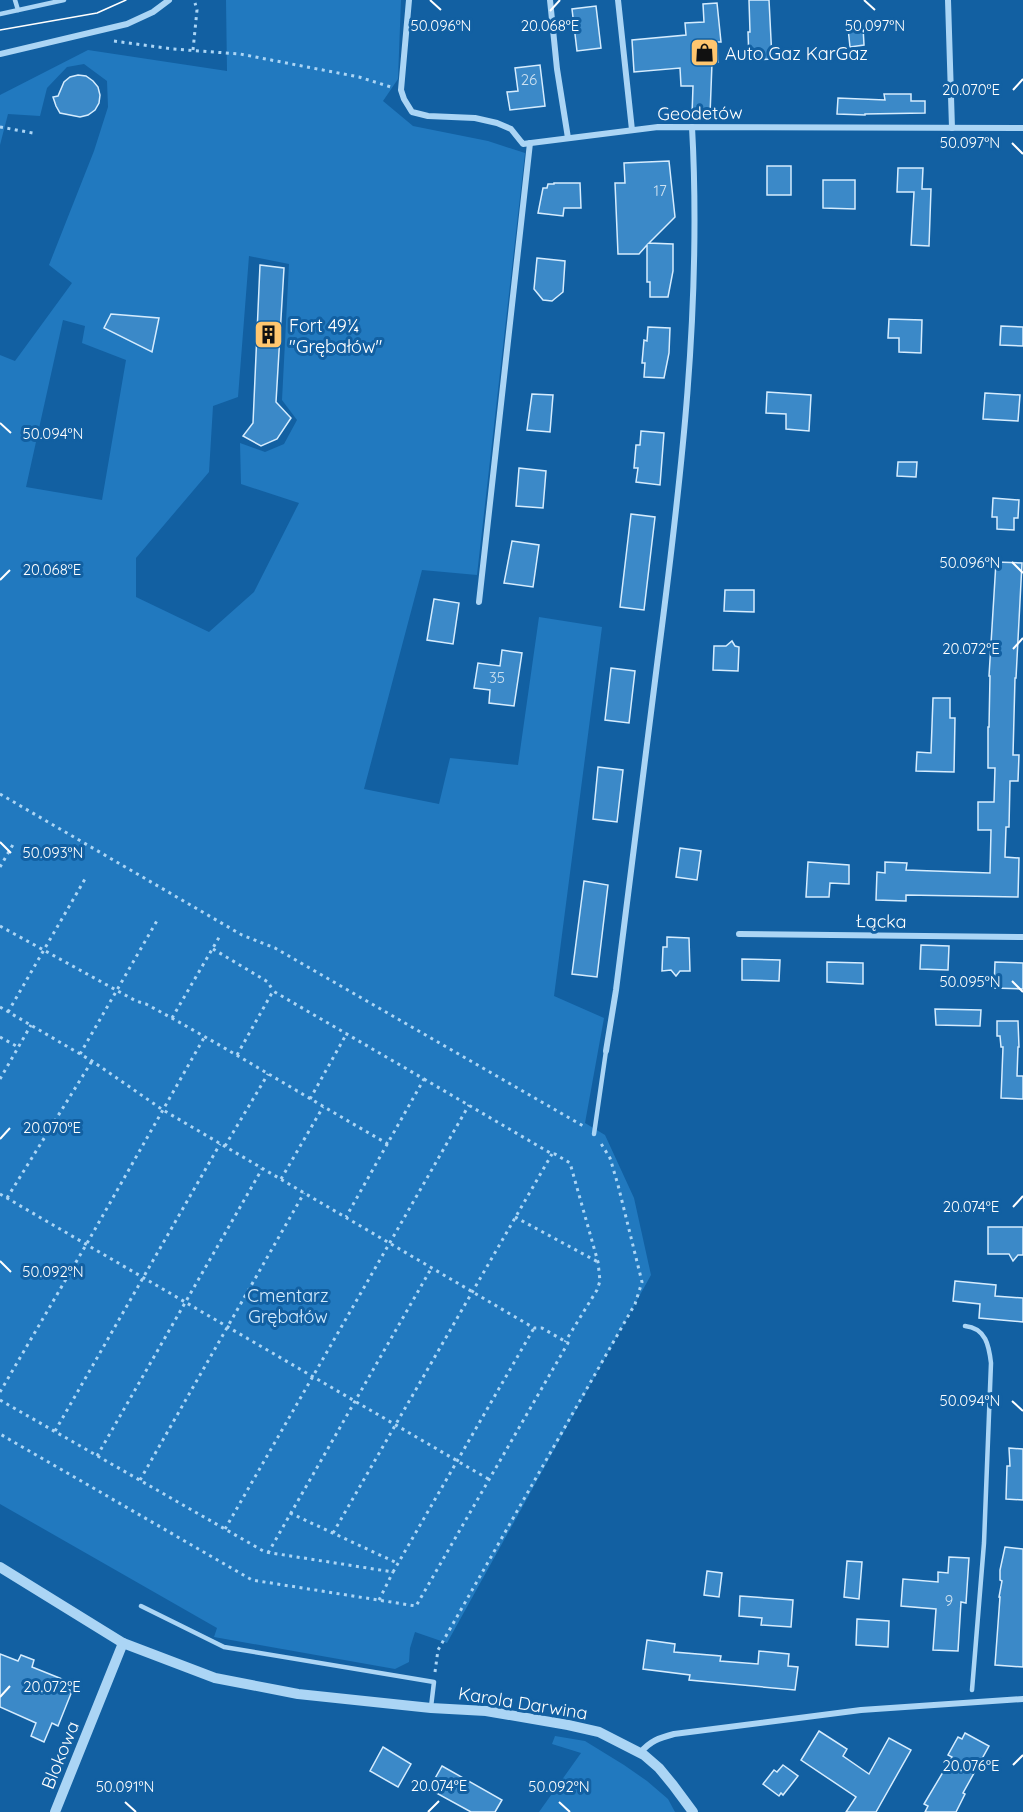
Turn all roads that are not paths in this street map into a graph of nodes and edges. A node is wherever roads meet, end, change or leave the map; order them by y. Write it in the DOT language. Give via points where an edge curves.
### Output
graph roads {
  1 [pos="15,0"];
  2 [pos="62,0"];
  3 [pos="169,0"];
  4 [pos="409,0"];
  5 [pos="550,0"];
  6 [pos="618,0"];
  7 [pos="948,0"];
  8 [pos="38,3"];
  9 [pos="18,10"];
  10 [pos="0,14"];
  11 [pos="0,54"];
  12 [pos="692,127"];
  13 [pos="952,128"];
  14 [pos="1023,128"];
  15 [pos="632,130"];
  16 [pos="568,138"];
  17 [pos="530,143"];
  18 [pos="479,602"];
  19 [pos="739,934"];
  20 [pos="1023,937"];
  21 [pos="606,1051"];
  22 [pos="594,1134"];
  23 [pos="965,1326"];
  24 [pos="0,1567"];
  25 [pos="141,1606"];
  26 [pos="123,1643"];
  27 [pos="972,1690"];
  28 [pos="1023,1700"];
  29 [pos="431,1708"];
  30 [pos="640,1753"];
  31 [pos="55,1812"];
  32 [pos="693,1812"];
  1 -- 9 [label="lane"];
  2 -- 8 [label="lane"];
  3 -- 11 [label="street" via="127,24"];
  4 -- 17 [label="street" via="402,90 412,112 497,123 512,129 523,144"];
  5 -- 16 [label="street"];
  6 -- 15 [label="street"];
  7 -- 13 [label="street"];
  8 -- 9 [label="lane"];
  9 -- 10 [label="lane"];
  12 -- 13 [label="street, Geodetów"];
  12 -- 15 [label="street, Geodetów"];
  12 -- 21 [label="street" via="695,267 686,418"];
  13 -- 14 [label="street, Geodetów"];
  15 -- 16 [label="street, Geodetów"];
  16 -- 17 [label="street, Geodetów"];
  17 -- 18 [label="street"];
  19 -- 20 [label="street, Łącka"];
  21 -- 22 [label="lane"];
  23 -- 27 [label="lane" via="983,1335 989,1345 991,1363 984,1543"];
  24 -- 26 [label="street, Karola Darwina"];
  25 -- 29 [label="lane" via="224,1647 434,1682"];
  26 -- 29 [label="street, Karola Darwina" via="215,1678 298,1694"];
  26 -- 31 [label="street, Blokowa"];
  28 -- 30 [label="street" via="861,1710 674,1734 657,1738"];
  29 -- 30 [label="street, Karola Darwina" via="486,1711 568,1725 599,1732"];
  30 -- 32 [label="street, Karola Darwina" via="659,1768"];
}
